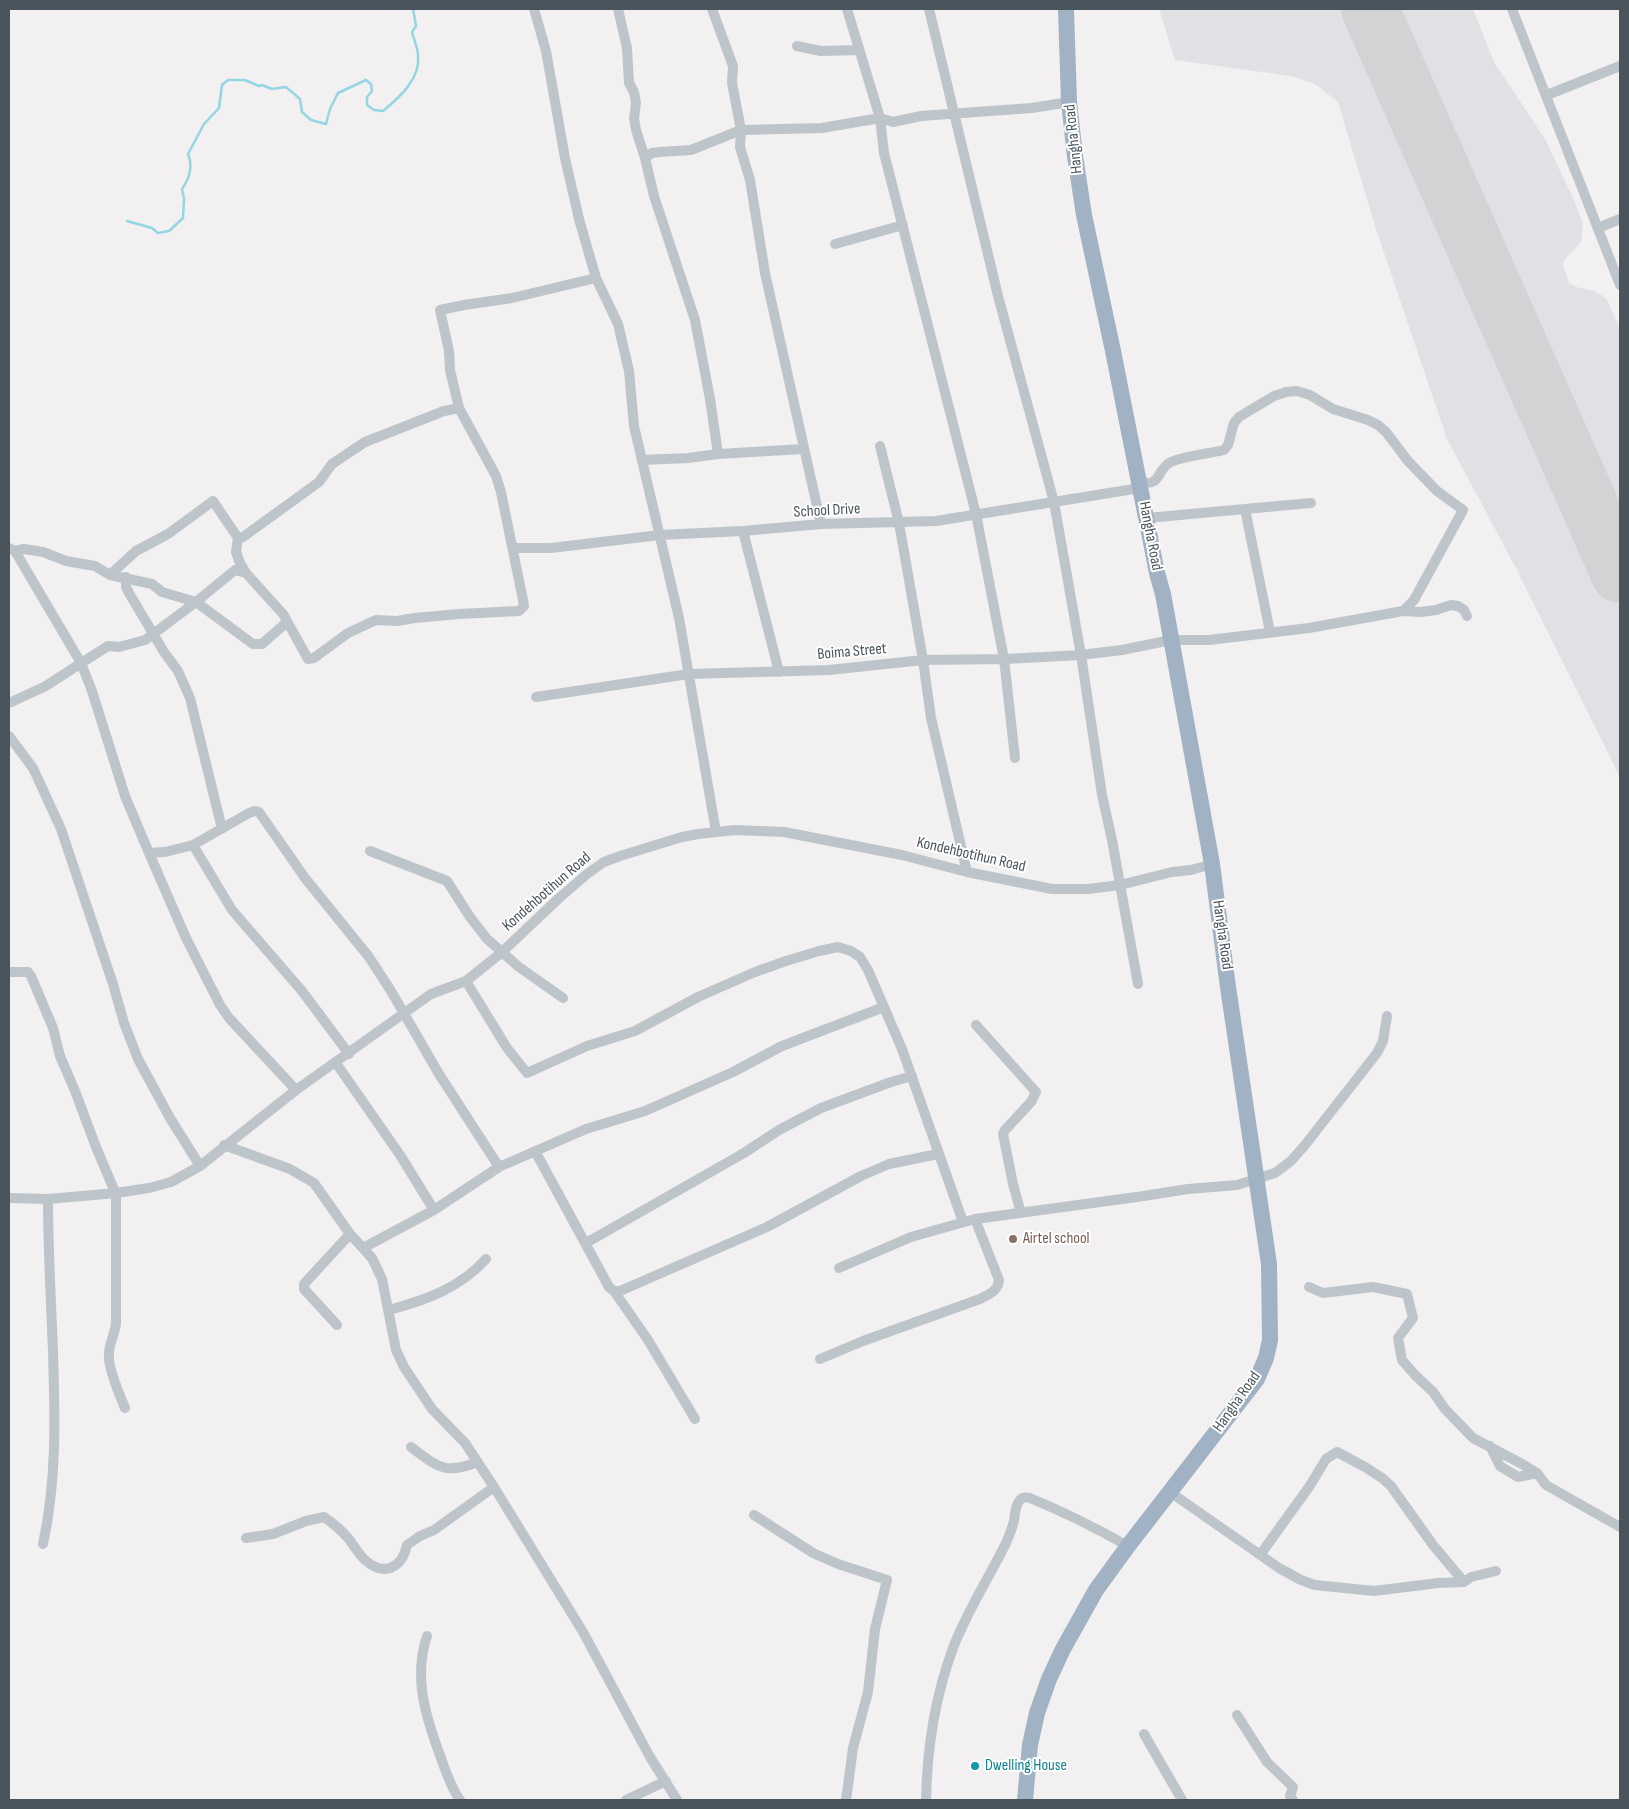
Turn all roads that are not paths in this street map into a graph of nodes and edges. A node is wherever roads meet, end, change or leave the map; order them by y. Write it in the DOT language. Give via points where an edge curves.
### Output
graph roads {
  1 [pos="534,9"];
  2 [pos="618,9"];
  3 [pos="712,9"];
  4 [pos="847,9"];
  5 [pos="929,9"];
  6 [pos="1066,9"];
  7 [pos="1512,9"];
  8 [pos="797,46"];
  9 [pos="859,50"];
  10 [pos="1620,66"];
  11 [pos="1547,95"];
  12 [pos="1069,102"];
  13 [pos="955,112"];
  14 [pos="880,118"];
  15 [pos="740,130"];
  16 [pos="645,158"];
  17 [pos="1620,219"];
  18 [pos="903,225"];
  19 [pos="1598,228"];
  20 [pos="835,244"];
  21 [pos="596,278"];
  22 [pos="1620,285"];
  23 [pos="459,408"];
  24 [pos="880,446"];
  25 [pos="803,449"];
  26 [pos="718,454"];
  27 [pos="642,460"];
  28 [pos="1139,485"];
  29 [pos="1054,502"];
  30 [pos="1311,503"];
  31 [pos="1245,508"];
  32 [pos="976,514"];
  33 [pos="1147,518"];
  34 [pos="899,523"];
  35 [pos="821,524"];
  36 [pos="743,531"];
  37 [pos="660,535"];
  38 [pos="238,538"];
  39 [pos="513,548"];
  40 [pos="12,550"];
  41 [pos="246,572"];
  42 [pos="110,575"];
  43 [pos="126,577"];
  44 [pos="196,602"];
  45 [pos="1403,612"];
  46 [pos="1467,616"];
  47 [pos="287,622"];
  48 [pos="1270,632"];
  49 [pos="153,634"];
  50 [pos="1171,640"];
  51 [pos="1081,655"];
  52 [pos="1004,659"];
  53 [pos="924,660"];
  54 [pos="81,663"];
  55 [pos="779,672"];
  56 [pos="689,674"];
  57 [pos="536,696"];
  58 [pos="9,703"];
  59 [pos="9,736"];
  60 [pos="1015,758"];
  61 [pos="222,828"];
  62 [pos="716,832"];
  63 [pos="193,844"];
  64 [pos="370,851"];
  65 [pos="149,853"];
  66 [pos="1212,864"];
  67 [pos="967,872"];
  68 [pos="1120,885"];
  69 [pos="502,953"];
  70 [pos="9,972"];
  71 [pos="466,981"];
  72 [pos="1138,984"];
  73 [pos="563,998"];
  74 [pos="884,1007"];
  75 [pos="405,1014"];
  76 [pos="1387,1016"];
  77 [pos="976,1025"];
  78 [pos="349,1054"];
  79 [pos="336,1063"];
  80 [pos="912,1076"];
  81 [pos="296,1090"];
  82 [pos="224,1145"];
  83 [pos="535,1151"];
  84 [pos="938,1154"];
  85 [pos="200,1166"];
  86 [pos="499,1167"];
  87 [pos="1256,1179"];
  88 [pos="116,1192"];
  89 [pos="9,1198"];
  90 [pos="48,1199"];
  91 [pos="434,1210"];
  92 [pos="1021,1213"];
  93 [pos="975,1220"];
  94 [pos="963,1222"];
  95 [pos="350,1234"];
  96 [pos="586,1242"];
  97 [pos="363,1248"];
  98 [pos="486,1259"];
  99 [pos="839,1268"];
  100 [pos="1309,1288"];
  101 [pos="614,1291"];
  102 [pos="389,1310"];
  103 [pos="337,1325"];
  104 [pos="820,1359"];
  105 [pos="125,1408"];
  106 [pos="695,1419"];
  107 [pos="411,1447"];
  108 [pos="478,1462"];
  109 [pos="494,1487"];
  110 [pos="1170,1492"];
  111 [pos="754,1514"];
  112 [pos="1620,1527"];
  113 [pos="246,1538"];
  114 [pos="43,1544"];
  115 [pos="1128,1546"];
  116 [pos="1260,1555"];
  117 [pos="1496,1571"];
  118 [pos="1464,1582"];
  119 [pos="427,1636"];
  120 [pos="1237,1715"];
  121 [pos="1144,1734"];
  122 [pos="666,1781"];
  123 [pos="460,1800"];
  124 [pos="626,1800"];
  125 [pos="677,1800"];
  126 [pos="846,1800"];
  127 [pos="926,1800"];
  128 [pos="1026,1800"];
  129 [pos="1182,1800"];
  130 [pos="1293,1800"];
  1 -- 21 [label="street" via="546,51 579,219"];
  2 -- 16 [label="street" via="627,48 629,82 636,103 636,130"];
  3 -- 15 [label="street" via="729,52"];
  4 -- 9 [label="street"];
  5 -- 13 [label="street"];
  6 -- 12 [label="highway, Hangha Road"];
  7 -- 11 [label="street"];
  8 -- 9 [label="street" via="821,51"];
  9 -- 14 [label="street"];
  10 -- 11 [label="street"];
  11 -- 19 [label="street"];
  12 -- 13 [label="street" via="1032,108"];
  12 -- 28 [label="highway, Hangha Road" via="1084,216"];
  13 -- 14 [label="street" via="894,122"];
  13 -- 29 [label="street" via="998,296"];
  14 -- 15 [label="street" via="822,128"];
  14 -- 18 [label="street" via="884,153"];
  15 -- 16 [label="street" via="691,150 652,153"];
  15 -- 25 [label="street" via="740,147 750,180 764,273"];
  16 -- 26 [label="street" via="654,196 695,320"];
  17 -- 19 [label="street"];
  18 -- 20 [label="street"];
  18 -- 32 [label="street"];
  19 -- 22 [label="street"];
  21 -- 23 [label="street" via="512,298 440,310"];
  21 -- 27 [label="street" via="618,324 629,371 634,426"];
  23 -- 38 [label="street" via="444,410 365,442 332,464 319,482 303,495"];
  23 -- 39 [label="street" via="496,476"];
  24 -- 34 [label="street"];
  25 -- 26 [label="street"];
  25 -- 35 [label="street"];
  26 -- 27 [label="street"];
  27 -- 37 [label="street"];
  28 -- 29 [label="street, School Drive"];
  28 -- 33 [label="highway, Hangha Road"];
  28 -- 45 [label="street, School Drive" via="1154,482 1171,462 1224,450 1239,417 1286,392 1310,395 1333,409 1368,420 1386,432 1404,457 1437,491 1463,510 1414,600"];
  29 -- 32 [label="street, School Drive"];
  29 -- 51 [label="street"];
  30 -- 31 [label="street"];
  31 -- 33 [label="street"];
  31 -- 48 [label="street"];
  32 -- 34 [label="street, School Drive"];
  32 -- 52 [label="street"];
  33 -- 50 [label="highway, Hangha Road"];
  34 -- 35 [label="street, School Drive"];
  34 -- 53 [label="street"];
  35 -- 36 [label="street, School Drive"];
  36 -- 37 [label="street, School Drive"];
  36 -- 55 [label="street"];
  37 -- 39 [label="street, School Drive" via="551,548"];
  37 -- 56 [label="street"];
  38 -- 41 [label="street" via="236,552"];
  38 -- 42 [label="street" via="213,501 168,534 136,551"];
  39 -- 47 [label="street" via="524,606 520,612 376,620 348,633 308,659"];
  40 -- 42 [label="street" via="24,548 42,552 66,561 95,566"];
  40 -- 54 [label="street"];
  41 -- 44 [label="street" via="235,570"];
  41 -- 47 [label="street"];
  42 -- 43 [label="street"];
  43 -- 44 [label="street"];
  43 -- 49 [label="street" via="126,587"];
  44 -- 47 [label="street" via="253,644 262,644"];
  44 -- 49 [label="street"];
  45 -- 46 [label="street, Boima Street" via="1421,612 1451,605 1464,610"];
  45 -- 48 [label="street, Boima Street"];
  48 -- 50 [label="street, Boima Street" via="1208,640"];
  49 -- 54 [label="street" via="128,646 108,646"];
  49 -- 61 [label="street" via="178,671 190,698"];
  50 -- 51 [label="street, Boima Street"];
  50 -- 66 [label="highway, Hangha Road"];
  51 -- 52 [label="street, Boima Street"];
  51 -- 68 [label="street" via="1102,795"];
  52 -- 53 [label="street, Boima Street"];
  52 -- 60 [label="street"];
  53 -- 55 [label="street, Boima Street"];
  53 -- 67 [label="street" via="931,718"];
  54 -- 58 [label="street" via="44,687"];
  54 -- 65 [label="street" via="125,796"];
  55 -- 56 [label="street, Boima Street"];
  56 -- 57 [label="street, Boima Street"];
  56 -- 62 [label="street"];
  59 -- 85 [label="street" via="33,768 61,829 138,1059"];
  61 -- 63 [label="street"];
  61 -- 75 [label="street" via="249,813 259,812 305,878 369,957"];
  62 -- 67 [label="street, Kondehbotihun Road" via="784,832 902,855"];
  62 -- 69 [label="street, Kondehbotihun Road" via="682,837 604,862 558,899"];
  63 -- 65 [label="street"];
  63 -- 78 [label="street" via="232,910 302,991"];
  64 -- 69 [label="street" via="446,881 470,917"];
  65 -- 81 [label="street" via="186,938 228,1018"];
  66 -- 68 [label="street, Kondehbotihun Road"];
  66 -- 87 [label="highway, Hangha Road"];
  67 -- 68 [label="street, Kondehbotihun Road" via="1052,888 1088,889"];
  68 -- 72 [label="street"];
  69 -- 71 [label="street, Kondehbotihun Road"];
  69 -- 73 [label="street"];
  70 -- 88 [label="street" via="28,972 30,976"];
  71 -- 74 [label="street" via="507,1048 527,1073 579,1049 635,1031 698,997 755,972 786,960 838,947 860,957"];
  71 -- 75 [label="street, Kondehbotihun Road" via="431,994"];
  74 -- 80 [label="street"];
  74 -- 83 [label="street" via="782,1046 646,1112 586,1129"];
  75 -- 78 [label="street, Kondehbotihun Road"];
  75 -- 86 [label="street" via="443,1081"];
  76 -- 87 [label="street" via="1378,1054 1305,1145 1275,1173"];
  77 -- 92 [label="street" via="1036,1092 1003,1134"];
  78 -- 79 [label="street, Kondehbotihun Road"];
  79 -- 81 [label="street, Kondehbotihun Road"];
  79 -- 91 [label="street"];
  80 -- 84 [label="street"];
  80 -- 96 [label="street" via="821,1108"];
  81 -- 82 [label="street, Kondehbotihun Road"];
  82 -- 85 [label="street, Kondehbotihun Road"];
  82 -- 95 [label="street" via="309,1179 321,1190"];
  83 -- 86 [label="street"];
  83 -- 96 [label="street"];
  84 -- 94 [label="street"];
  84 -- 101 [label="street" via="889,1164 767,1227"];
  85 -- 88 [label="street, Kondehbotihun Road" via="160,1186"];
  86 -- 91 [label="street"];
  87 -- 92 [label="street" via="1237,1185"];
  87 -- 110 [label="highway, Hangha Road" via="1270,1264 1270,1340 1266,1358 1257,1379"];
  88 -- 90 [label="street, Kondehbotihun Road"];
  88 -- 105 [label="street" via="116,1323 108,1355"];
  89 -- 90 [label="street, Kondehbotihun Road"];
  90 -- 114 [label="street" via="55,1404 53,1484"];
  91 -- 97 [label="street"];
  92 -- 93 [label="street"];
  93 -- 94 [label="street"];
  93 -- 104 [label="street" via="999,1280 995,1291"];
  94 -- 99 [label="street" via="911,1237"];
  95 -- 97 [label="street"];
  95 -- 103 [label="street" via="304,1284 304,1289"];
  96 -- 101 [label="street"];
  97 -- 102 [label="street" via="378,1267"];
  98 -- 102 [label="street" via="446,1290"];
  100 -- 112 [label="street" via="1323,1293 1373,1287 1407,1294 1413,1318 1398,1338 1402,1360 1458,1424 1473,1438 1537,1473 1546,1485"];
  101 -- 106 [label="street" via="648,1340"];
  102 -- 108 [label="street" via="396,1350 404,1367 432,1409 465,1443"];
  107 -- 108 [label="street" via="445,1469"];
  108 -- 109 [label="street"];
  109 -- 113 [label="street" via="408,1545 396,1566 384,1570 364,1559 337,1526 324,1517 273,1534"];
  109 -- 122 [label="street" via="583,1632"];
  110 -- 115 [label="highway, Hangha Road"];
  110 -- 116 [label="street"];
  111 -- 126 [label="street" via="813,1553 887,1580 874,1628 868,1692 853,1748"];
  115 -- 127 [label="street" via="1056,1508 1026,1497 1020,1499 1007,1541 953,1648 930,1738"];
  115 -- 128 [label="highway, Hangha Road" via="1096,1590 1049,1679 1030,1745"];
  116 -- 118 [label="street" via="1301,1580 1329,1587 1374,1591"];
  116 -- 118 [label="street" via="1326,1459 1337,1452 1391,1486"];
  117 -- 118 [label="street"];
  119 -- 123 [label="street" via="420,1672 422,1697 438,1752"];
  120 -- 130 [label="street" via="1267,1762 1293,1787 1290,1796"];
  121 -- 129 [label="street"];
  122 -- 124 [label="street"];
  122 -- 125 [label="street"];
}
